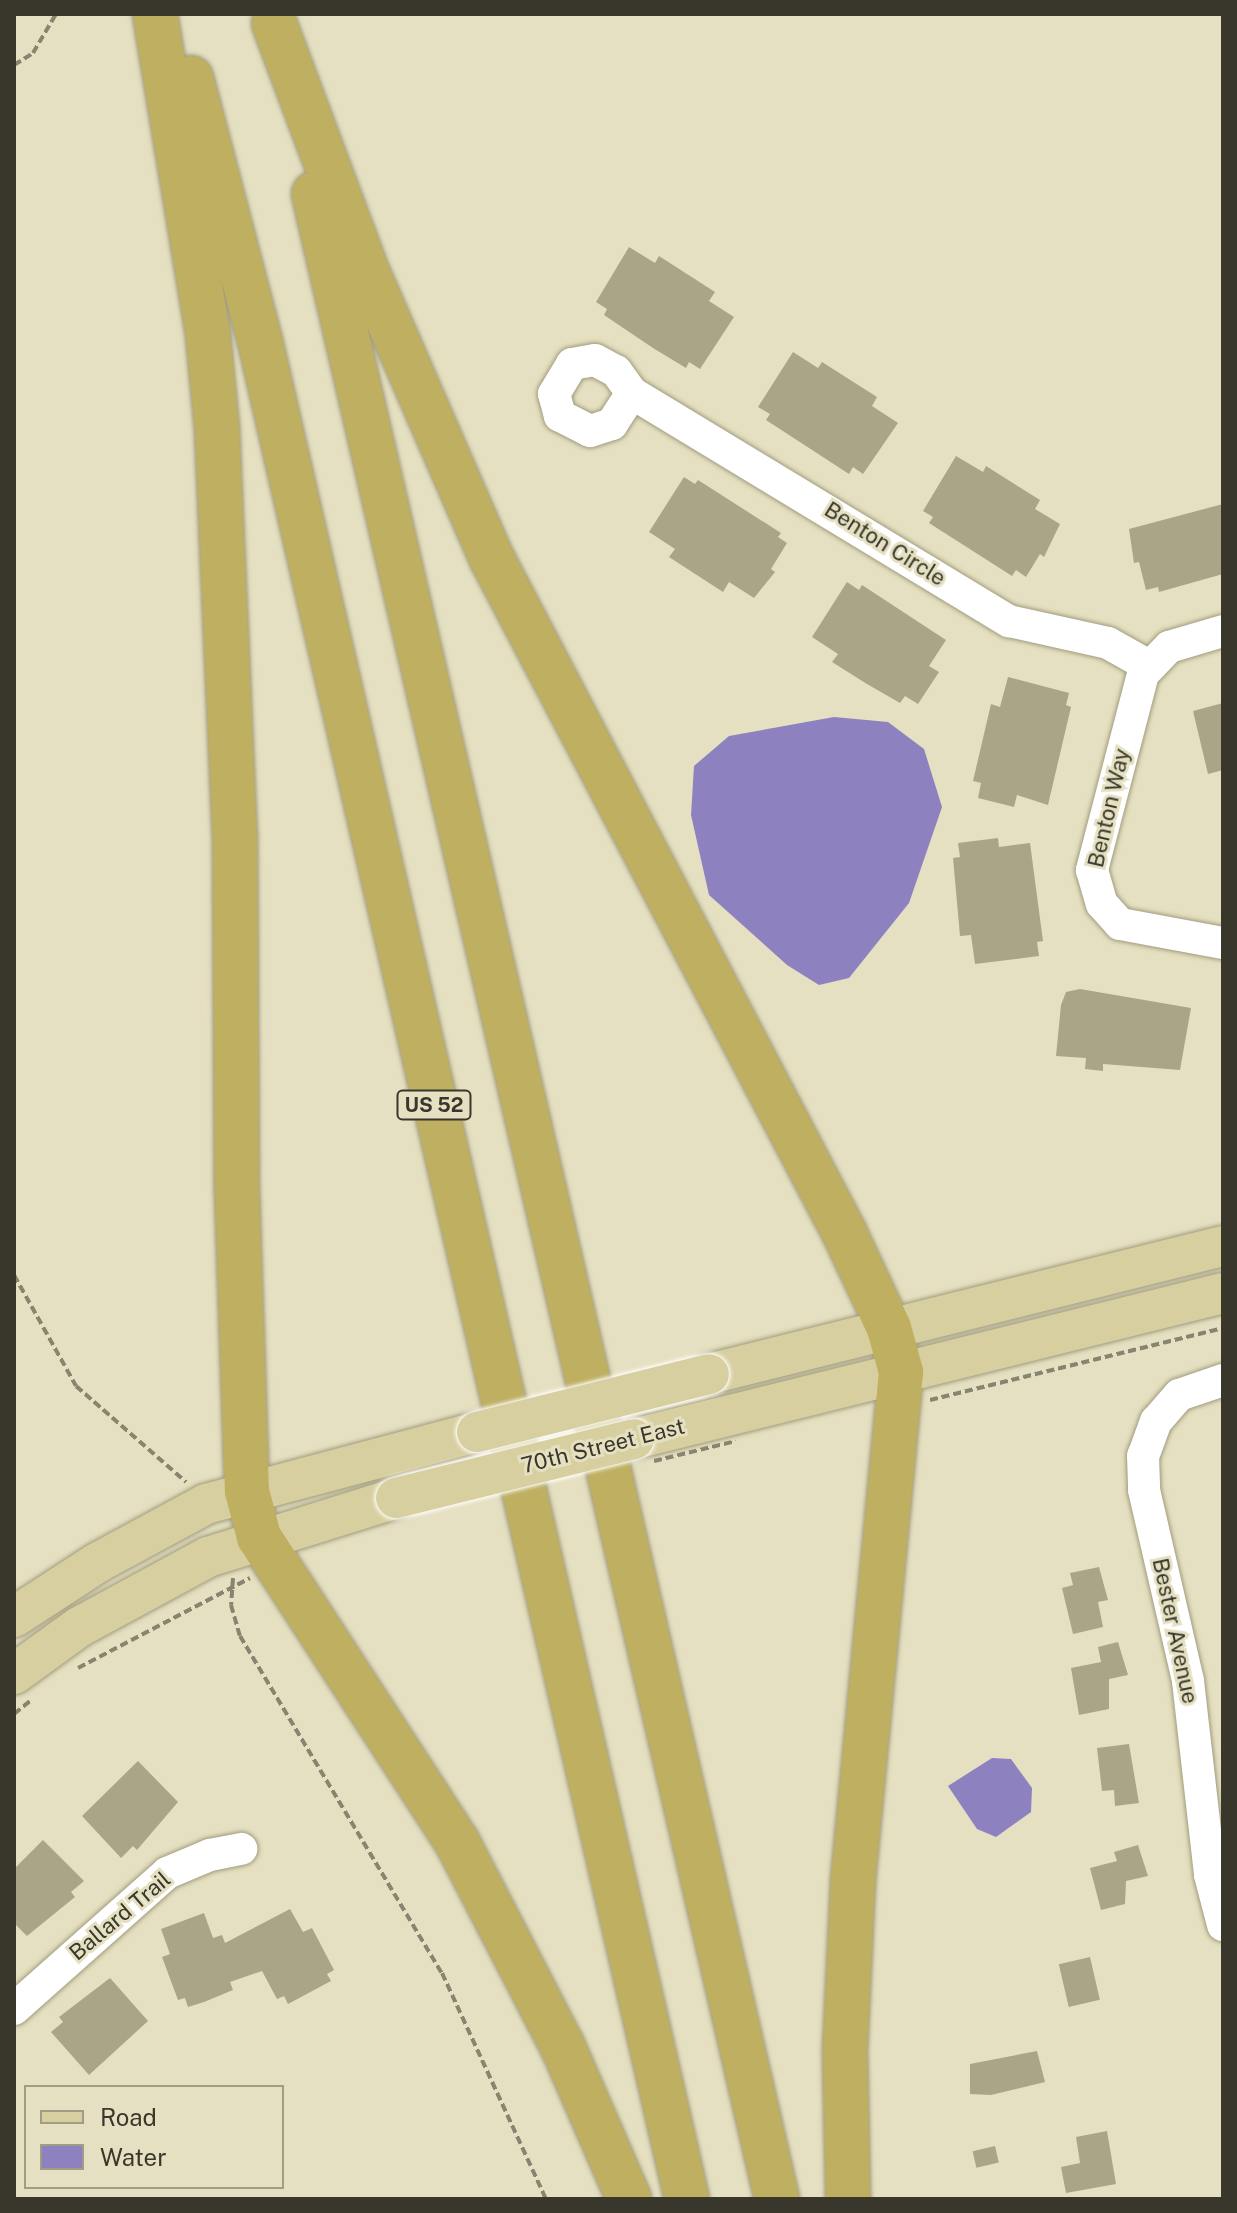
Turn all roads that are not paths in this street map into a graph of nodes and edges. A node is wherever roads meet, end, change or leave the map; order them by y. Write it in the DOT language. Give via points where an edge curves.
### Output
graph roads {
  1 [pos="155,14"];
  2 [pos="174,14"];
  3 [pos="273,18"];
  4 [pos="632,393"];
  5 [pos="1223,631"];
  6 [pos="1149,666"];
  7 [pos="1223,943"];
  8 [pos="1223,1246"];
  9 [pos="1223,1293"];
  10 [pos="889,1328"];
  11 [pos="901,1372"];
  12 [pos="1223,1380"];
  13 [pos="227,1498"];
  14 [pos="240,1557"];
  15 [pos="14,1617"];
  16 [pos="24,1686"];
  17 [pos="241,1849"];
  18 [pos="1223,1925"];
  19 [pos="14,2009"];
  20 [pos="629,2199"];
  21 [pos="687,2199"];
  22 [pos="777,2199"];
  23 [pos="848,2199"];
  1 -- 13 [label="highway" via="208,335 217,429 235,836 237,1191"];
  2 -- 21 [label="highway, US 52" via="260,341"];
  3 -- 10 [label="highway" via="368,274 491,557 844,1232"];
  3 -- 22 [label="highway"];
  4 -- 6 [label="street, Benton Circle" via="1009,621 1108,643"];
  5 -- 6 [label="street" via="1169,647"];
  6 -- 7 [label="street, Benton Way" via="1136,690 1094,858 1096,892 1110,914 1132,929"];
  8 -- 10 [label="main road, 70th Street East"];
  9 -- 11 [label="main road, 70th Street East"];
  10 -- 11 [label="highway"];
  10 -- 13 [label="main road, 70th Street East, bridge"];
  11 -- 14 [label="main road, 70th Street East, bridge" via="396,1498"];
  11 -- 23 [label="highway" via="851,1911 845,2052"];
  12 -- 18 [label="street, Bester Avenue" via="1179,1395 1156,1421 1143,1456 1144,1490 1188,1681 1210,1875"];
  13 -- 14 [label="highway"];
  13 -- 15 [label="main road, 70th Street East" via="97,1563"];
  14 -- 16 [label="main road, 70th Street East" via="91,1620"];
  14 -- 20 [label="highway" via="457,1842 562,2045"];
  17 -- 19 [label="street, Ballard Trail" via="167,1873"];
}
